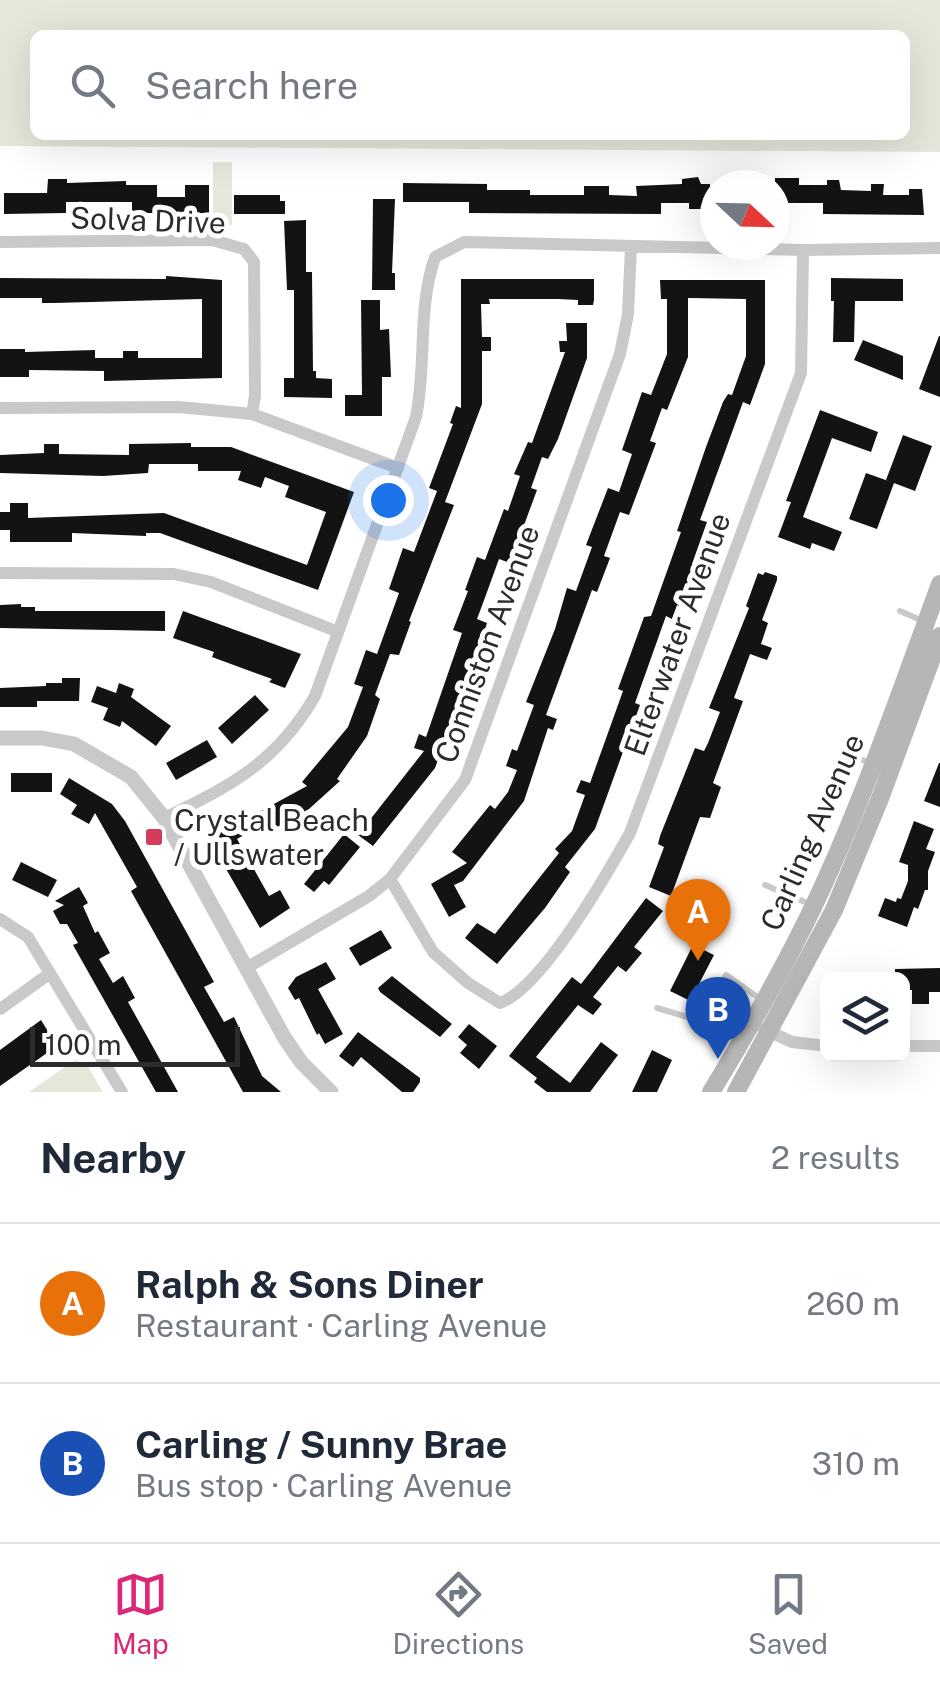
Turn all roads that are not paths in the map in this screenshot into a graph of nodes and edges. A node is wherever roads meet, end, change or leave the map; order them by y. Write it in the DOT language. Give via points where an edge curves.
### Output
graph roads {
  1 [pos="0,242"];
  2 [pos="631,247"];
  3 [pos="940,248"];
  4 [pos="803,250"];
  5 [pos="0,408"];
  6 [pos="252,414"];
  7 [pos="398,468"];
  8 [pos="0,574"];
  9 [pos="940,584"];
  10 [pos="900,611"];
  11 [pos="933,629"];
  12 [pos="336,631"];
  13 [pos="0,738"];
  14 [pos="848,754"];
  15 [pos="873,764"];
  16 [pos="164,818"];
  17 [pos="390,880"];
  18 [pos="765,885"];
  19 [pos="813,906"];
  20 [pos="0,919"];
  21 [pos="248,967"];
  22 [pos="50,974"];
  23 [pos="742,986"];
  24 [pos="717,993"];
  25 [pos="764,1002"];
  26 [pos="657,1008"];
  27 [pos="0,1009"];
  28 [pos="710,1010"];
  29 [pos="703,1022"];
  30 [pos="753,1024"];
  31 [pos="720,1029"];
  32 [pos="770,1033"];
  33 [pos="742,1040"];
  34 [pos="820,1046"];
  35 [pos="910,1046"];
  36 [pos="940,1046"];
  37 [pos="122,1092"];
  38 [pos="332,1092"];
  39 [pos="711,1092"];
  40 [pos="736,1092"];
  1 -- 6 [label="street, Solva Drive" via="212,240 244,249 254,262"];
  2 -- 4 [label="street"];
  2 -- 7 [label="street" via="464,242 435,257 425,287 422,388"];
  2 -- 17 [label="street, Conniston Avenue" via="620,354 465,780"];
  3 -- 4 [label="street"];
  4 -- 17 [label="street, Elterwater Avenue" via="801,373 630,833 603,881 528,985 500,1003 432,952"];
  5 -- 6 [label="street" via="179,407"];
  6 -- 7 [label="street"];
  7 -- 12 [label="street"];
  8 -- 12 [label="street" via="174,574"];
  9 -- 11 [label="main road, Carling Avenue"];
  10 -- 11 [label="lane"];
  11 -- 15 [label="main road, Carling Avenue"];
  11 -- 32 [label="main road, Carling Avenue" via="841,892"];
  12 -- 16 [label="street" via="315,696 276,750"];
  13 -- 16 [label="street" via="74,744 131,777"];
  14 -- 15 [label="lane"];
  15 -- 19 [label="main road, Carling Avenue"];
  16 -- 21 [label="street"];
  17 -- 21 [label="street, Conniston Avenue"];
  18 -- 19 [label="lane"];
  19 -- 25 [label="main road, Carling Avenue"];
  20 -- 22 [label="street" via="28,938"];
  21 -- 38 [label="street" via="292,1049"];
  22 -- 27 [label="street"];
  22 -- 37 [label="street"];
  23 -- 24 [label="lane" via="726,975"];
  23 -- 25 [label="lane"];
  23 -- 31 [label="lane"];
  25 -- 30 [label="main road, Carling Avenue"];
  26 -- 29 [label="lane"];
  28 -- 29 [label="lane"];
  29 -- 31 [label="lane"];
  30 -- 32 [label="street"];
  30 -- 33 [label="main road, Carling Avenue"];
  31 -- 33 [label="lane"];
  32 -- 34 [label="street"];
  32 -- 40 [label="main road, Carling Avenue"];
  33 -- 39 [label="main road, Carling Avenue"];
  35 -- 36 [label="street"];
}
